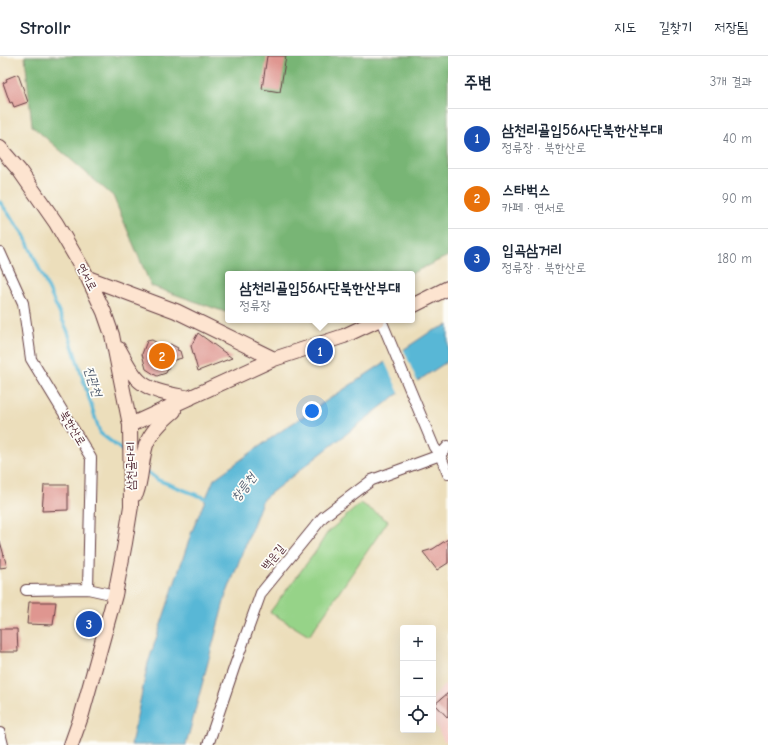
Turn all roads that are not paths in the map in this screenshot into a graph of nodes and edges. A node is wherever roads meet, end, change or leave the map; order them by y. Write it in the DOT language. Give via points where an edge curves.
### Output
graph roads {
  1 [pos="0,148"];
  2 [pos="0,252"];
  3 [pos="88,278"];
  4 [pos="448,288"];
  5 [pos="415,304"];
  6 [pos="372,323"];
  7 [pos="380,323"];
  8 [pos="112,335"];
  9 [pos="274,359"];
  10 [pos="190,398"];
  11 [pos="130,426"];
  12 [pos="448,446"];
  13 [pos="437,451"];
  14 [pos="448,474"];
  15 [pos="131,506"];
  16 [pos="88,589"];
  17 [pos="26,590"];
  18 [pos="115,595"];
  19 [pos="0,733"];
  20 [pos="3,745"];
  21 [pos="72,745"];
  22 [pos="208,745"];
  1 -- 3 [label="main road, 연서로" via="19,170 56,223"];
  2 -- 16 [label="street, 북한산로" via="22,303 31,359 91,458"];
  3 -- 8 [label="main road, 연서로"];
  3 -- 9 [label="main road" via="176,311"];
  4 -- 5 [label="main road"];
  6 -- 9 [label="main road" via="344,336"];
  7 -- 13 [label="street"];
  8 -- 10 [label="main road" via="138,380 154,390"];
  8 -- 11 [label="main road, 연서로"];
  9 -- 10 [label="main road"];
  10 -- 11 [label="main road"];
  10 -- 15 [label="main road" via="152,432 146,444 138,489"];
  11 -- 15 [label="main road, 삼천골다리"];
  12 -- 13 [label="street, 백운길"];
  13 -- 14 [label="street"];
  13 -- 22 [label="street, 백운길" via="372,480 323,517 261,593"];
  15 -- 18 [label="main road"];
  16 -- 17 [label="street"];
  16 -- 18 [label="street"];
  18 -- 21 [label="main road"];
  19 -- 20 [label="street"];
}
